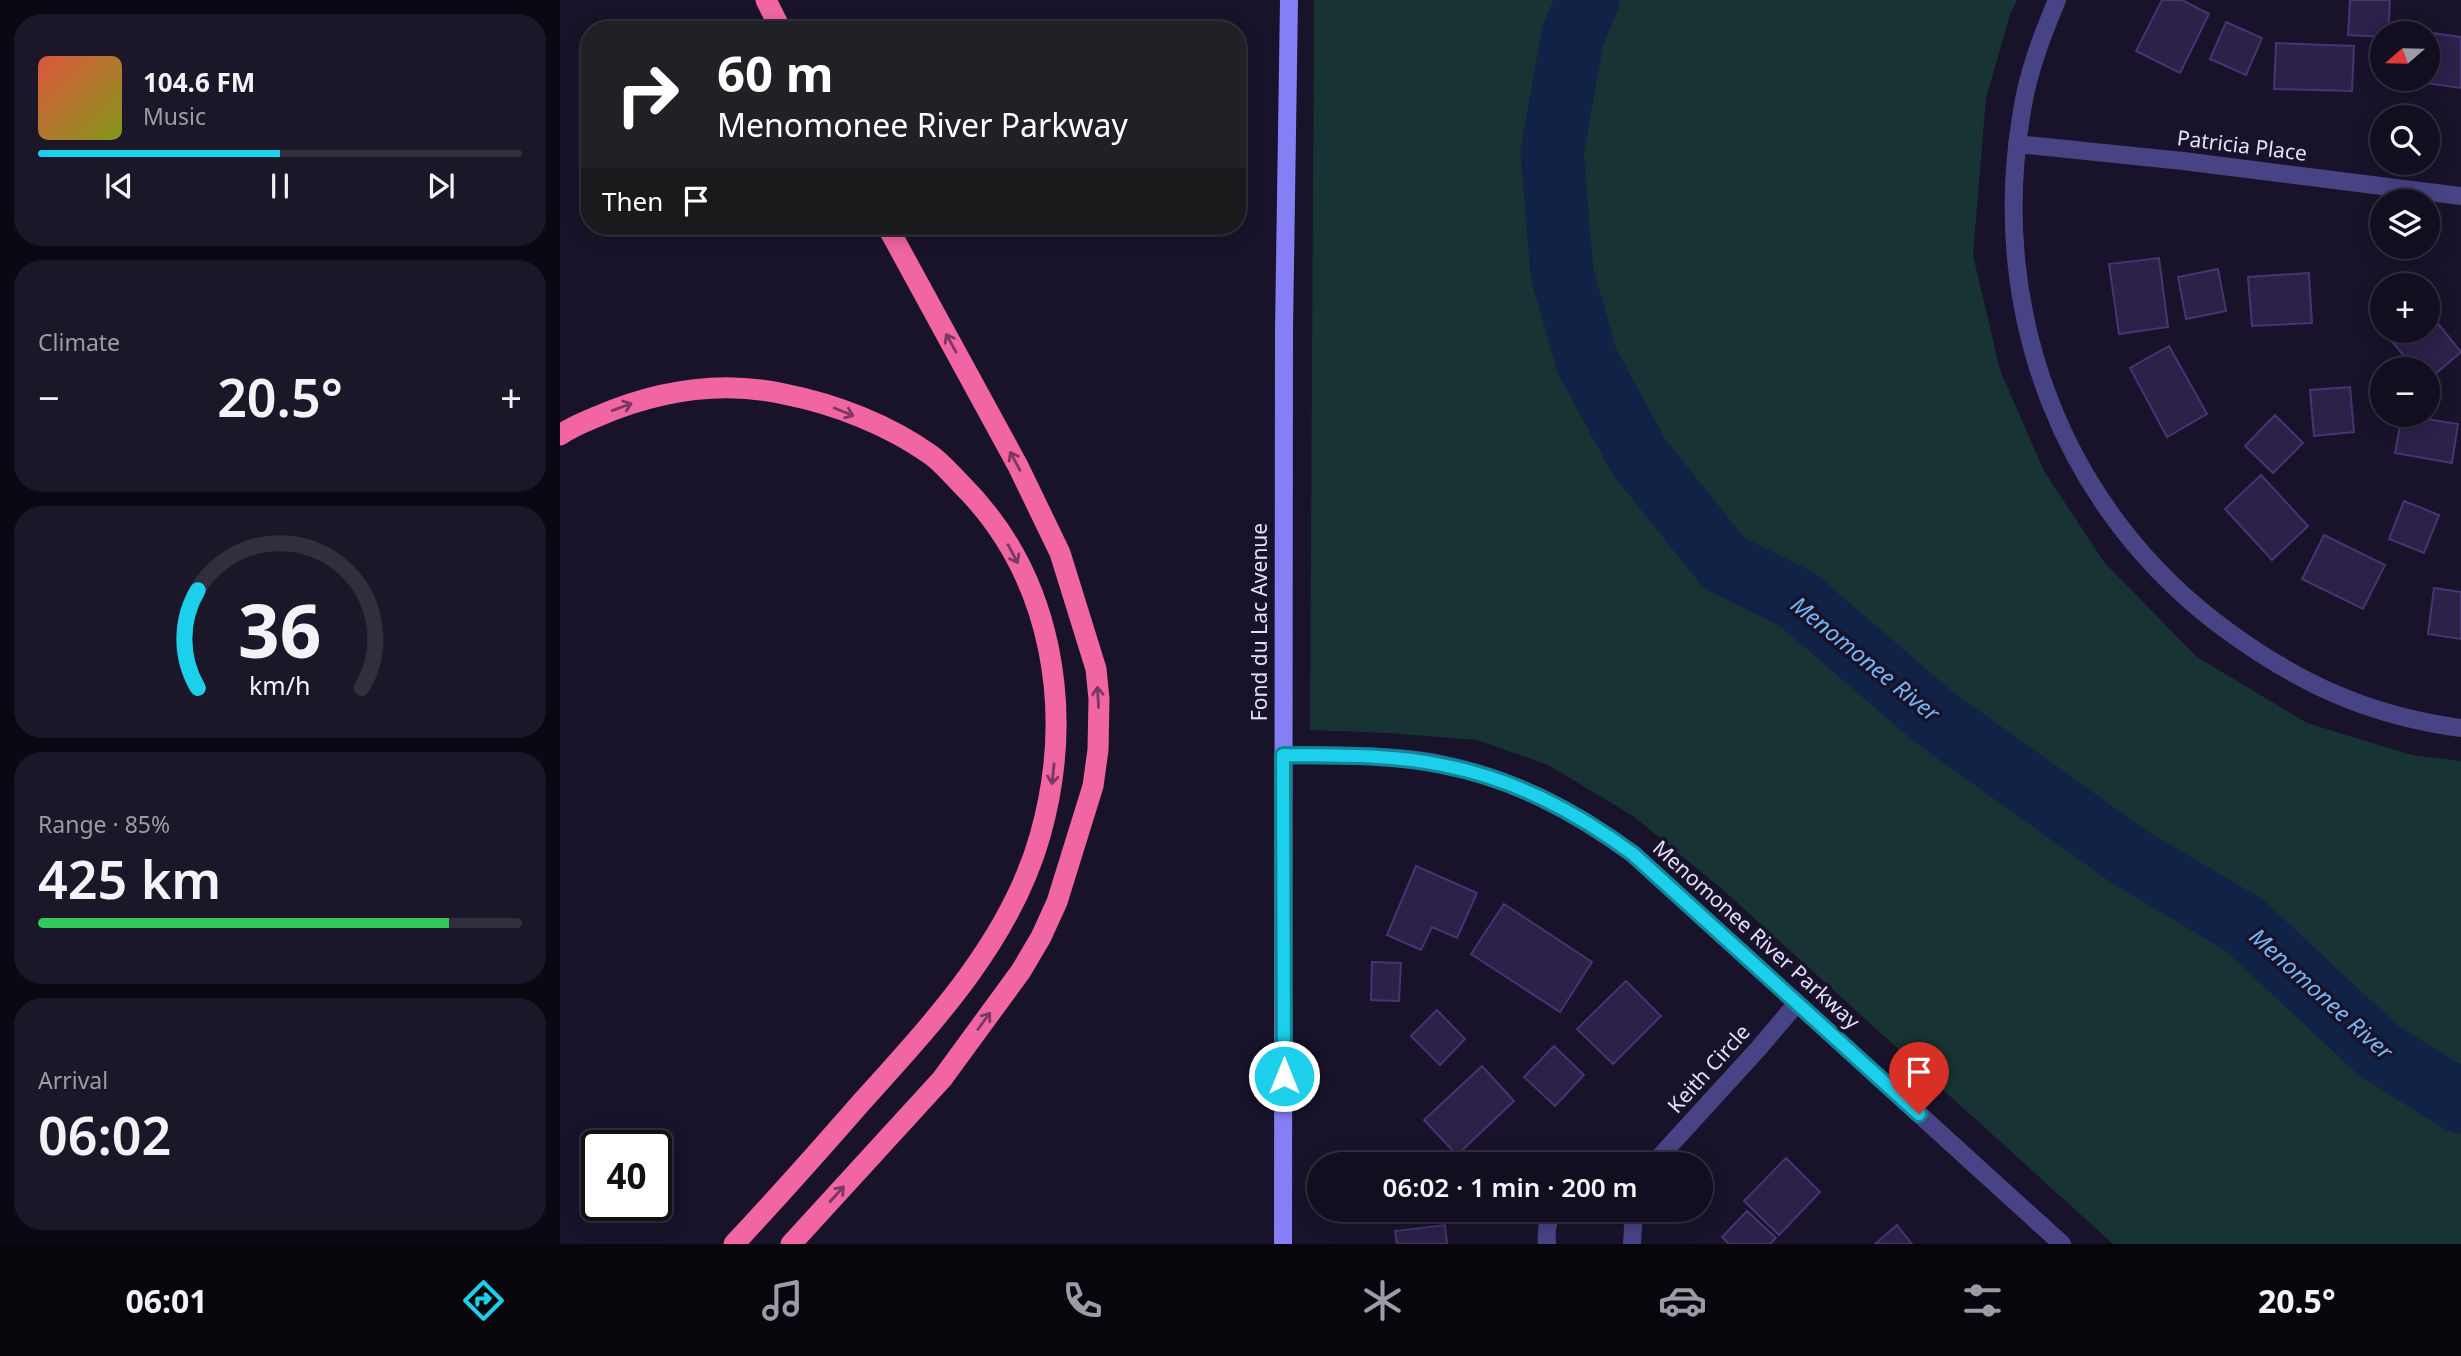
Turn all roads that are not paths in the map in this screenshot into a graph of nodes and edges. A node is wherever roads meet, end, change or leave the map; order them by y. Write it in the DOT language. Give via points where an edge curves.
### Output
graph roads {
  1 [pos="766,0"];
  2 [pos="1289,0"];
  3 [pos="2057,0"];
  4 [pos="776,21"];
  5 [pos="2017,144"];
  6 [pos="2461,196"];
  7 [pos="892,235"];
  8 [pos="560,435"];
  9 [pos="2461,728"];
  10 [pos="1283,755"];
  11 [pos="1797,1003"];
  12 [pos="1664,1152"];
  13 [pos="1549,1222"];
  14 [pos="1633,1222"];
  15 [pos="734,1244"];
  16 [pos="791,1244"];
  17 [pos="1283,1244"];
  18 [pos="1547,1244"];
  19 [pos="1632,1244"];
  20 [pos="2062,1244"];
  1 -- 4 [label="highway"];
  2 -- 10 [label="street, Fond du Lac Avenue"];
  3 -- 5 [label="street" via="2038,47"];
  5 -- 6 [label="street, Patricia Place"];
  5 -- 9 [label="street" via="2014,251 2031,345 2056,420 2116,522 2194,607 2270,661 2365,707"];
  16 -- 7 [label="highway, one-way" via="942,1079 1021,971 1057,902 1093,786 1098,750 1096,669 1060,554 1018,466"];
  8 -- 15 [label="highway, one-way" via="623,406 667,393 710,388 760,388 811,399 894,432 934,457 999,527 1026,576 1044,628 1054,682 1056,741 1053,780 1025,881 987,951 958,990"];
  10 -- 11 [label="street, Menomonee River Parkway" via="1440,764 1482,774 1561,806 1633,854"];
  10 -- 17 [label="street, Fond du Lac Avenue"];
  11 -- 12 [label="street, Keith Circle"];
  11 -- 20 [label="street, Menomonee River Parkway"];
  13 -- 18 [label="street"];
  14 -- 19 [label="street"];
}
